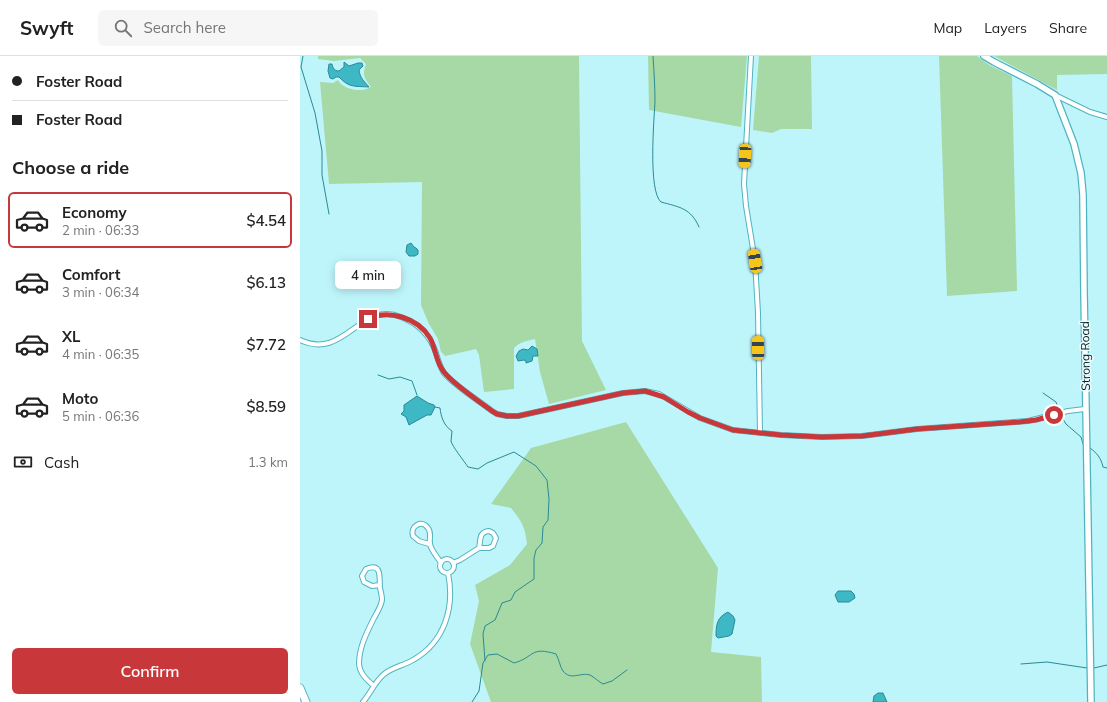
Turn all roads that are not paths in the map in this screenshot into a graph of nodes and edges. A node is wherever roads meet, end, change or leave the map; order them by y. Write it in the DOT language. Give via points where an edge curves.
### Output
graph roads {
  1 [pos="751,56"];
  2 [pos="984,56"];
  3 [pos="1055,95"];
  4 [pos="1107,117"];
  5 [pos="300,340"];
  6 [pos="1086,409"];
  7 [pos="760,433"];
  8 [pos="430,544"];
  9 [pos="479,548"];
  10 [pos="441,563"];
  11 [pos="453,563"];
  12 [pos="448,573"];
  13 [pos="380,585"];
  14 [pos="374,686"];
  15 [pos="300,688"];
  16 [pos="306,702"];
  17 [pos="363,702"];
  18 [pos="1091,702"];
  1 -- 7 [label="street" via="744,184 756,267"];
  2 -- 3 [label="street"];
  3 -- 4 [label="street" via="1090,112"];
  3 -- 6 [label="street, Strong Road" via="1077,153 1083,182"];
  5 -- 7 [label="street" via="312,344 327,344 338,340 374,316 396,315 423,330 432,342 445,374 497,414 526,415 623,393 645,391 659,394 688,412 720,426"];
  6 -- 7 [label="street" via="1028,421 917,429 862,436 822,437"];
  6 -- 18 [label="street, Strong Road"];
  8 -- 8 [label="street" via="431,534 428,527 425,524 417,525 413,530 413,536"];
  8 -- 10 [label="street"];
  9 -- 9 [label="street" via="481,535 489,531 493,533 496,538 493,546"];
  9 -- 11 [label="street"];
  10 -- 11 [label="street" via="449,559"];
  10 -- 12 [label="street" via="441,569"];
  11 -- 12 [label="street" via="453,570"];
  12 -- 14 [label="street" via="451,600 437,641 422,655 391,669"];
  13 -- 13 [label="street" via="372,586 364,582 362,576 366,569 379,571"];
  13 -- 14 [label="street" via="382,600 363,644 359,664 362,674"];
  14 -- 17 [label="street"];
  15 -- 16 [label="main road"];
}
